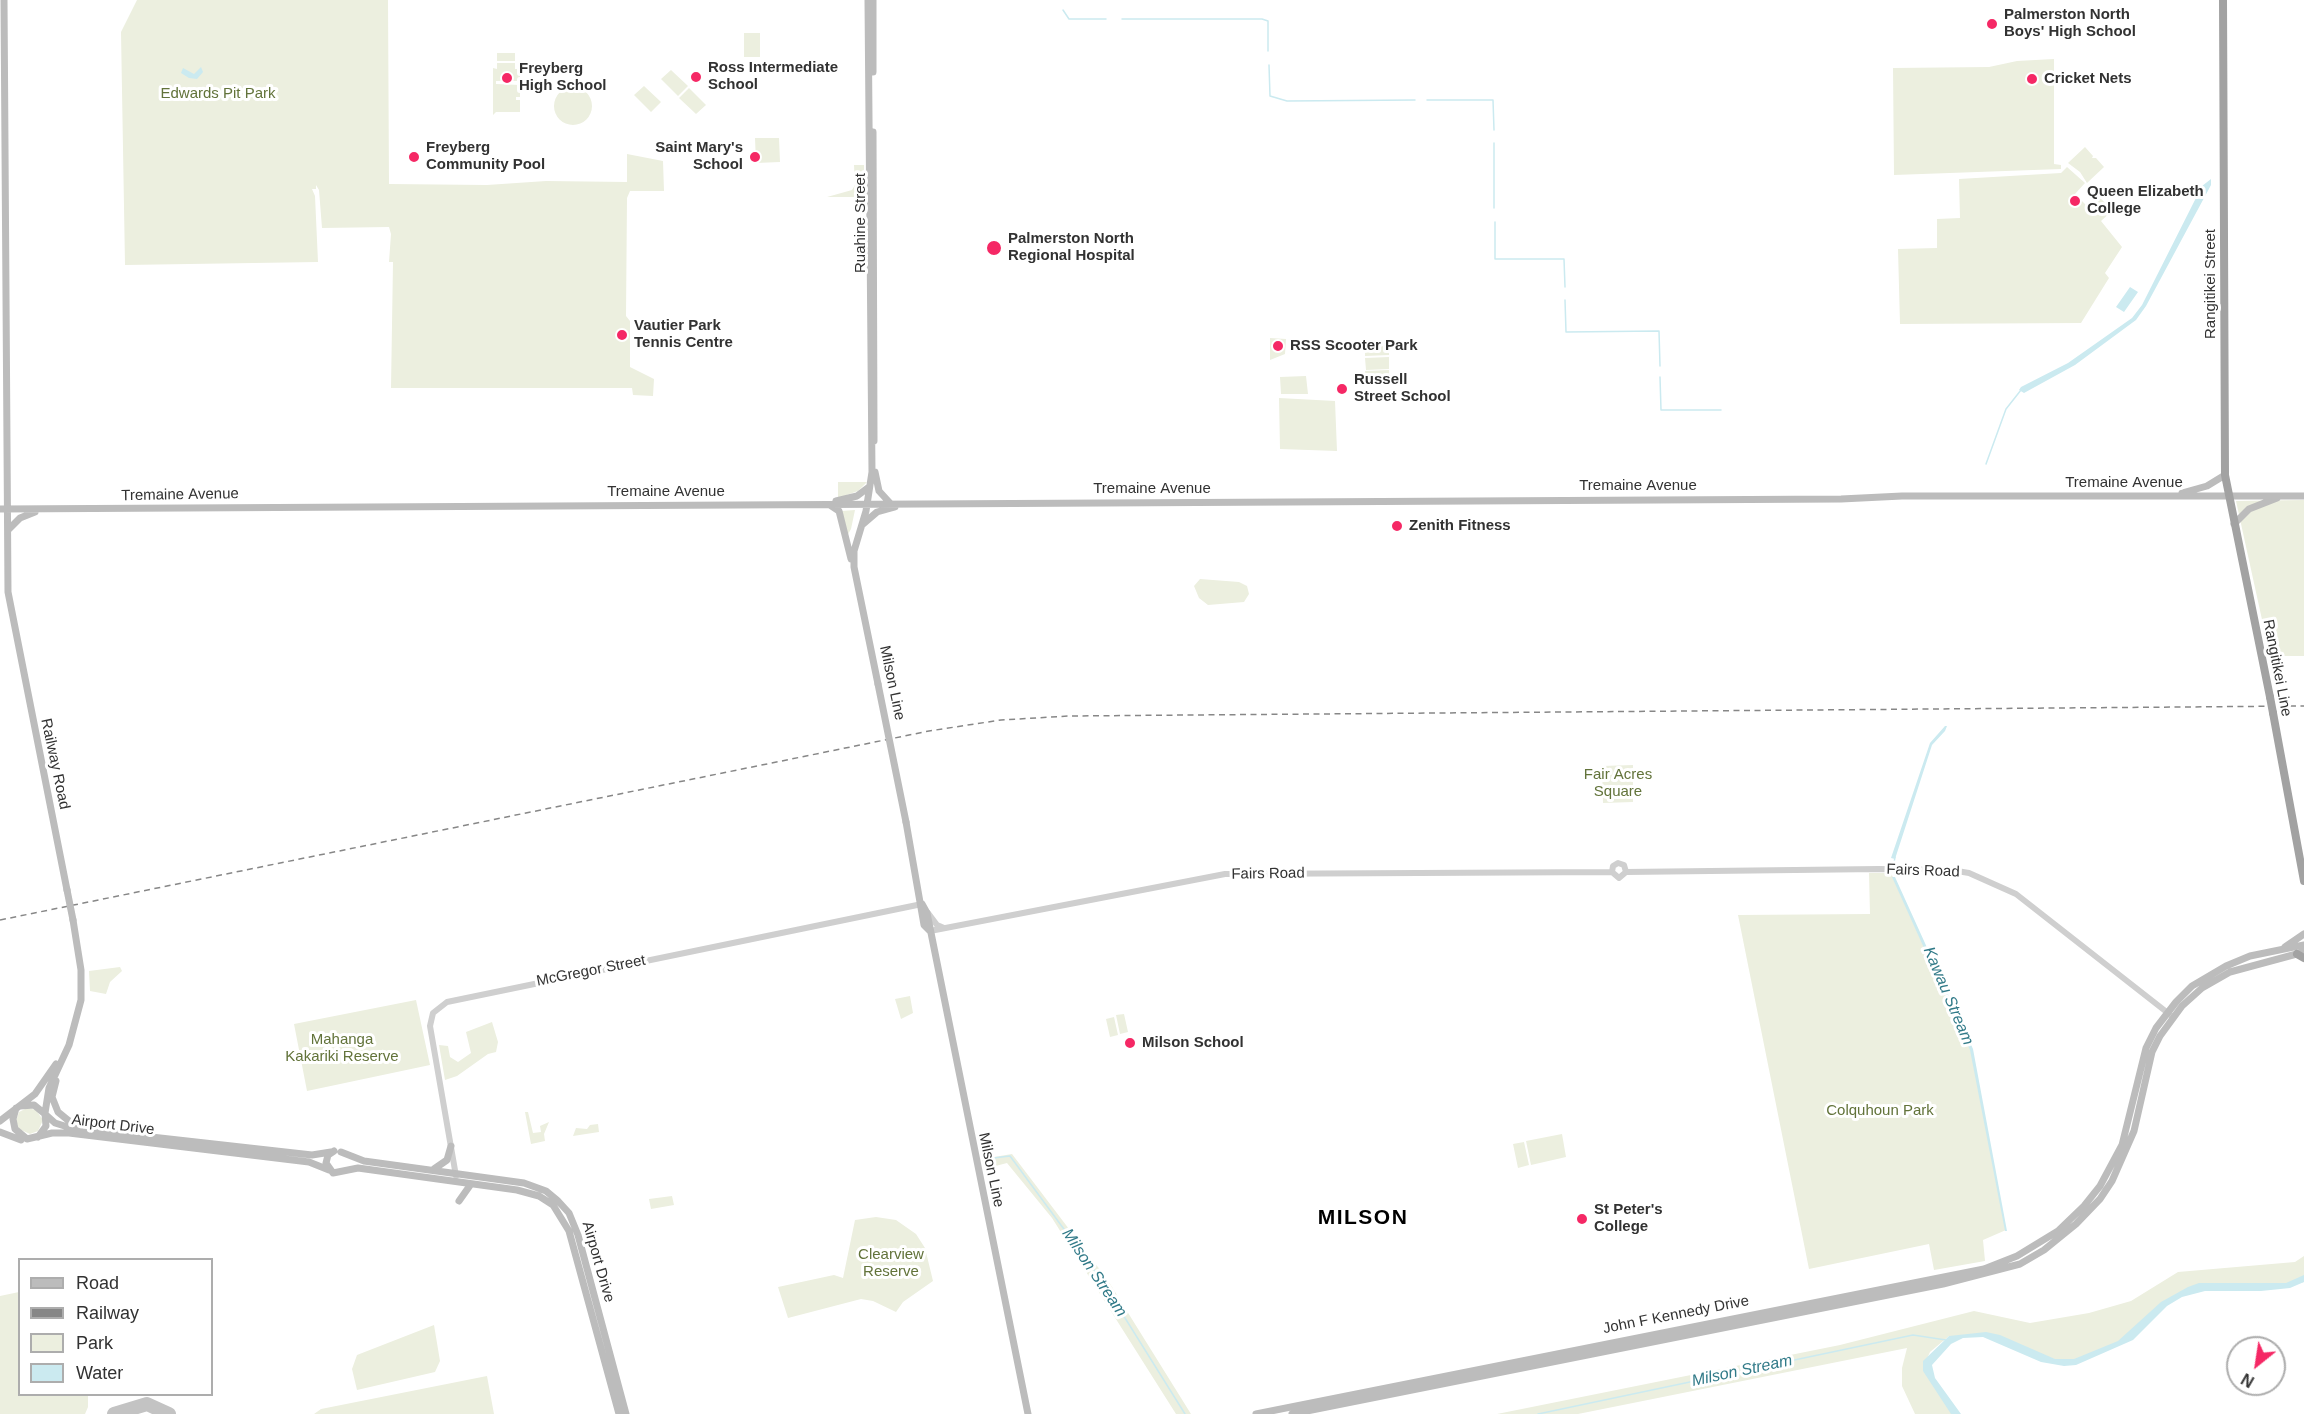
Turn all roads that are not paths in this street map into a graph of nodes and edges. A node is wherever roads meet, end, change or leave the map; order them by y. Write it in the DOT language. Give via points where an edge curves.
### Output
graph roads {
  1 [pos="4,0"];
  2 [pos="868,0"];
  3 [pos="873,0"];
  4 [pos="2223,0"];
  5 [pos="872,446"];
  6 [pos="872,460"];
  7 [pos="2225,475"];
  8 [pos="871,483"];
  9 [pos="2228,495"];
  10 [pos="2173,496"];
  11 [pos="2282,496"];
  12 [pos="2304,496"];
  13 [pos="825,504"];
  14 [pos="867,504"];
  15 [pos="898,504"];
  16 [pos="915,504"];
  17 [pos="3,509"];
  18 [pos="43,510"];
  19 [pos="2234,524"];
  20 [pos="8,530"];
  21 [pos="860,531"];
  22 [pos="854,567"];
  23 [pos="1611,872"];
  24 [pos="1626,872"];
  25 [pos="2304,881"];
  26 [pos="922,904"];
  27 [pos="927,913"];
  28 [pos="946,929"];
  29 [pos="930,931"];
  30 [pos="2304,934"];
  31 [pos="2304,945"];
  32 [pos="2274,950"];
  33 [pos="2302,955"];
  34 [pos="2254,959"];
  35 [pos="2170,1015"];
  36 [pos="76,1024"];
  37 [pos="69,1045"];
  38 [pos="18,1107"];
  39 [pos="45,1113"];
  40 [pos="0,1121"];
  41 [pos="0,1132"];
  42 [pos="132,1134"];
  43 [pos="34,1139"];
  44 [pos="451,1146"];
  45 [pos="338,1151"];
  46 [pos="329,1170"];
  47 [pos="432,1170"];
  48 [pos="342,1172"];
  49 [pos="456,1173"];
  50 [pos="456,1182"];
  51 [pos="471,1184"];
  52 [pos="459,1201"];
  53 [pos="1402,1388"];
  54 [pos="619,1414"];
  55 [pos="626,1414"];
  56 [pos="1028,1414"];
  57 [pos="1256,1414"];
  58 [pos="1292,1414"];
  1 -- 17 [label="main road, Railway Road"];
  2 -- 5 [label="main road, Ruahine Street"];
  3 -- 5 [label="main road, Ruahine Street"];
  4 -- 7 [label="highway, Rangitikei Street"];
  5 -- 6 [label="main road, Ruahine Street"];
  6 -- 8 [label="main road, Ruahine Street"];
  6 -- 15 [label="main road" via="880,494 886,501"];
  7 -- 9 [label="highway, Rangitikei Street"];
  7 -- 10 [label="main road" via="2207,486"];
  8 -- 13 [label="main road" via="857,495"];
  8 -- 14 [label="main road, Ruahine Street"];
  9 -- 10 [label="main road, Tremaine Avenue"];
  9 -- 11 [label="main road, Tremaine Avenue"];
  9 -- 19 [label="highway, Rangitikei Line"];
  10 -- 16 [label="main road, Tremaine Avenue"];
  11 -- 12 [label="main road, Tremaine Avenue"];
  11 -- 19 [label="main road" via="2249,509"];
  13 -- 14 [label="main road, Tremaine Avenue"];
  13 -- 18 [label="main road, Tremaine Avenue"];
  13 -- 22 [label="main road" via="839,511"];
  14 -- 15 [label="main road, Tremaine Avenue"];
  14 -- 21 [label="main road, Milson Line"];
  15 -- 16 [label="main road, Tremaine Avenue"];
  16 -- 21 [label="main road" via="877,512"];
  17 -- 18 [label="main road, Tremaine Avenue"];
  17 -- 20 [label="main road, Railway Road"];
  18 -- 20 [label="main road" via="20,518"];
  19 -- 25 [label="highway, Rangitikei Line, bridge"];
  20 -- 36 [label="main road, Railway Road, bridge" via="10,612 81,970"];
  21 -- 22 [label="main road, Milson Line"];
  22 -- 26 [label="main road, Milson Line, bridge"];
  23 -- 24 [label="street" via="1619,878"];
  23 -- 24 [label="street" via="1618,863 1624,865"];
  23 -- 28 [label="street, Fairs Road" via="1225,874"];
  24 -- 35 [label="street, Fairs Road" via="1890,869 1969,873 2016,894"];
  26 -- 27 [label="main road, Milson Line"];
  26 -- 29 [label="main road, Milson Line" via="924,926"];
  26 -- 44 [label="street, McGregor Street" via="447,1002 433,1013 430,1026"];
  27 -- 28 [label="street"];
  27 -- 29 [label="main road, Milson Line"];
  28 -- 29 [label="street, Fairs Road"];
  29 -- 56 [label="main road, Milson Line"];
  30 -- 32 [label="main road"];
  31 -- 32 [label="main road, John F Kennedy Drive"];
  32 -- 34 [label="main road, John F Kennedy Drive"];
  33 -- 34 [label="main road, John F Kennedy Drive"];
  34 -- 35 [label="main road, John F Kennedy Drive" via="2208,975 2184,993"];
  35 -- 53 [label="main road, John F Kennedy Drive" via="2149,1040 2122,1145 2087,1209 2044,1250 2020,1264 1988,1275"];
  36 -- 37 [label="main road, Railway Road"];
  36 -- 38 [label="main road, Railway Road" via="47,1079"];
  37 -- 39 [label="main road, Railway Road" via="49,1088"];
  37 -- 42 [label="main road" via="52,1093 58,1112 76,1123"];
  38 -- 39 [label="main road" via="34,1105"];
  38 -- 40 [label="main road, Railway Road"];
  38 -- 43 [label="main road" via="13,1114 15,1129 22,1137"];
  39 -- 42 [label="main road, Airport Drive" via="65,1127"];
  39 -- 43 [label="main road" via="46,1126"];
  41 -- 43 [label="main road" via="23,1140"];
  42 -- 45 [label="main road, Airport Drive" via="312,1155"];
  43 -- 46 [label="main road, Airport Drive" via="69,1133 309,1162"];
  44 -- 47 [label="main road" via="444,1164"];
  44 -- 49 [label="street, McGregor Street"];
  45 -- 46 [label="main road" via="326,1159"];
  45 -- 47 [label="main road, Airport Drive" via="364,1161"];
  45 -- 48 [label="main road" via="348,1160"];
  46 -- 48 [label="main road"];
  47 -- 49 [label="main road, Airport Drive"];
  48 -- 50 [label="main road, Airport Drive" via="358,1168"];
  49 -- 50 [label="street, McGregor Street"];
  49 -- 55 [label="main road, Airport Drive" via="531,1184 552,1196 568,1213 578,1235"];
  50 -- 51 [label="main road, Airport Drive"];
  51 -- 52 [label="main road"];
  51 -- 54 [label="main road, Airport Drive" via="532,1193 563,1217"];
  53 -- 57 [label="main road, John F Kennedy Drive"];
  53 -- 58 [label="main road, John F Kennedy Drive"];
}
